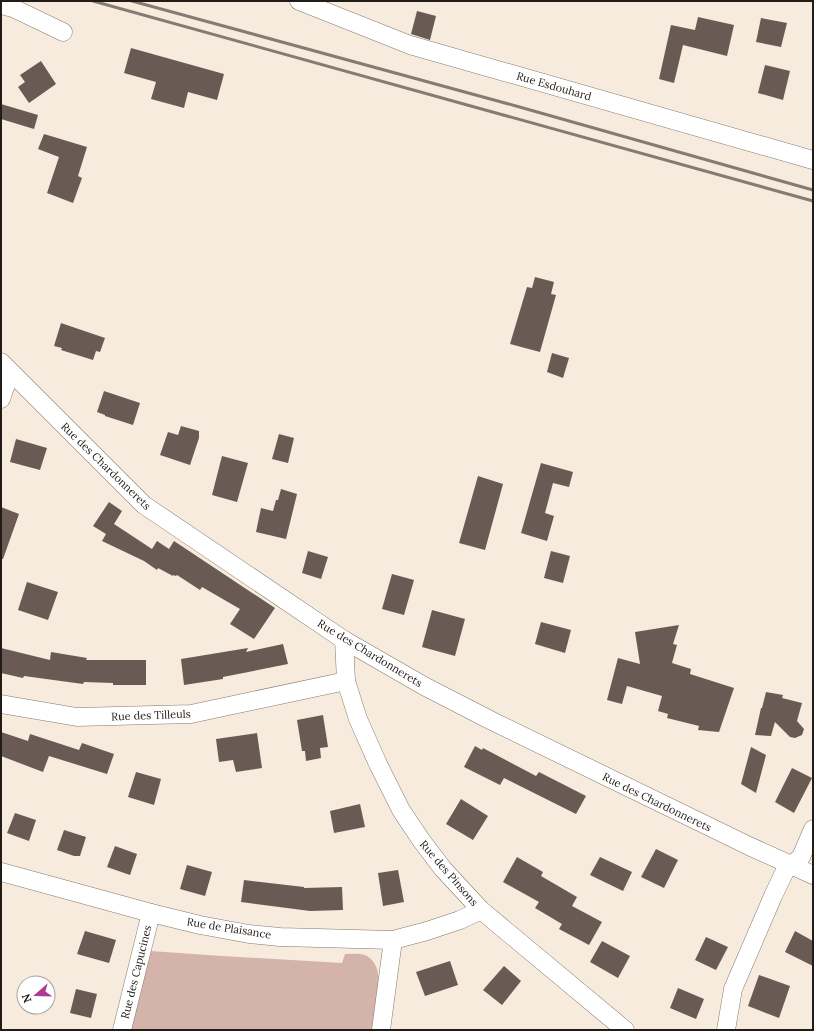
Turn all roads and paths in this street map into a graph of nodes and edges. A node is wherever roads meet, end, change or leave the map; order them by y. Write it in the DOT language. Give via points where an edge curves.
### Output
graph roads {
  1 [pos="298,1"];
  2 [pos="1,5"];
  3 [pos="62,32"];
  4 [pos="813,160"];
  5 [pos="7,368"];
  6 [pos="1,399"];
  7 [pos="344,640"];
  8 [pos="346,681"];
  9 [pos="1,704"];
  10 [pos="813,829"];
  11 [pos="791,865"];
  12 [pos="1,872"];
  13 [pos="813,875"];
  14 [pos="481,910"];
  15 [pos="151,913"];
  16 [pos="393,940"];
  17 [pos="122,1030"];
  18 [pos="381,1030"];
  19 [pos="625,1030"];
  20 [pos="726,1030"];
  1 -- 4 [label="street, Rue Esdouhard" via="410,45"];
  2 -- 3 [label="street" via="13,8"];
  5 -- 6 [label="street" via="10,378"];
  5 -- 7 [label="street, Rue des Chardonnerets" via="144,505"];
  7 -- 8 [label="street, Rue des Pinsons"];
  7 -- 11 [label="street, Rue des Chardonnerets" via="492,721"];
  8 -- 9 [label="street, Rue des Tilleuls" via="191,714 77,717"];
  8 -- 14 [label="street, Rue des Pinsons" via="358,719 401,810 443,868"];
  10 -- 11 [label="street" via="801,857"];
  11 -- 13 [label="street, Rue des Chardonnerets"];
  11 -- 20 [label="street" via="785,871 773,896 734,989"];
  12 -- 15 [label="street, Rue de Plaisance"];
  14 -- 16 [label="street, Rue de Plaisance" via="460,920"];
  14 -- 19 [label="street, Rue des Pinsons"];
  15 -- 16 [label="street, Rue de Plaisance" via="249,934"];
  15 -- 17 [label="street, Rue des Capucines"];
  16 -- 18 [label="street"];
}
